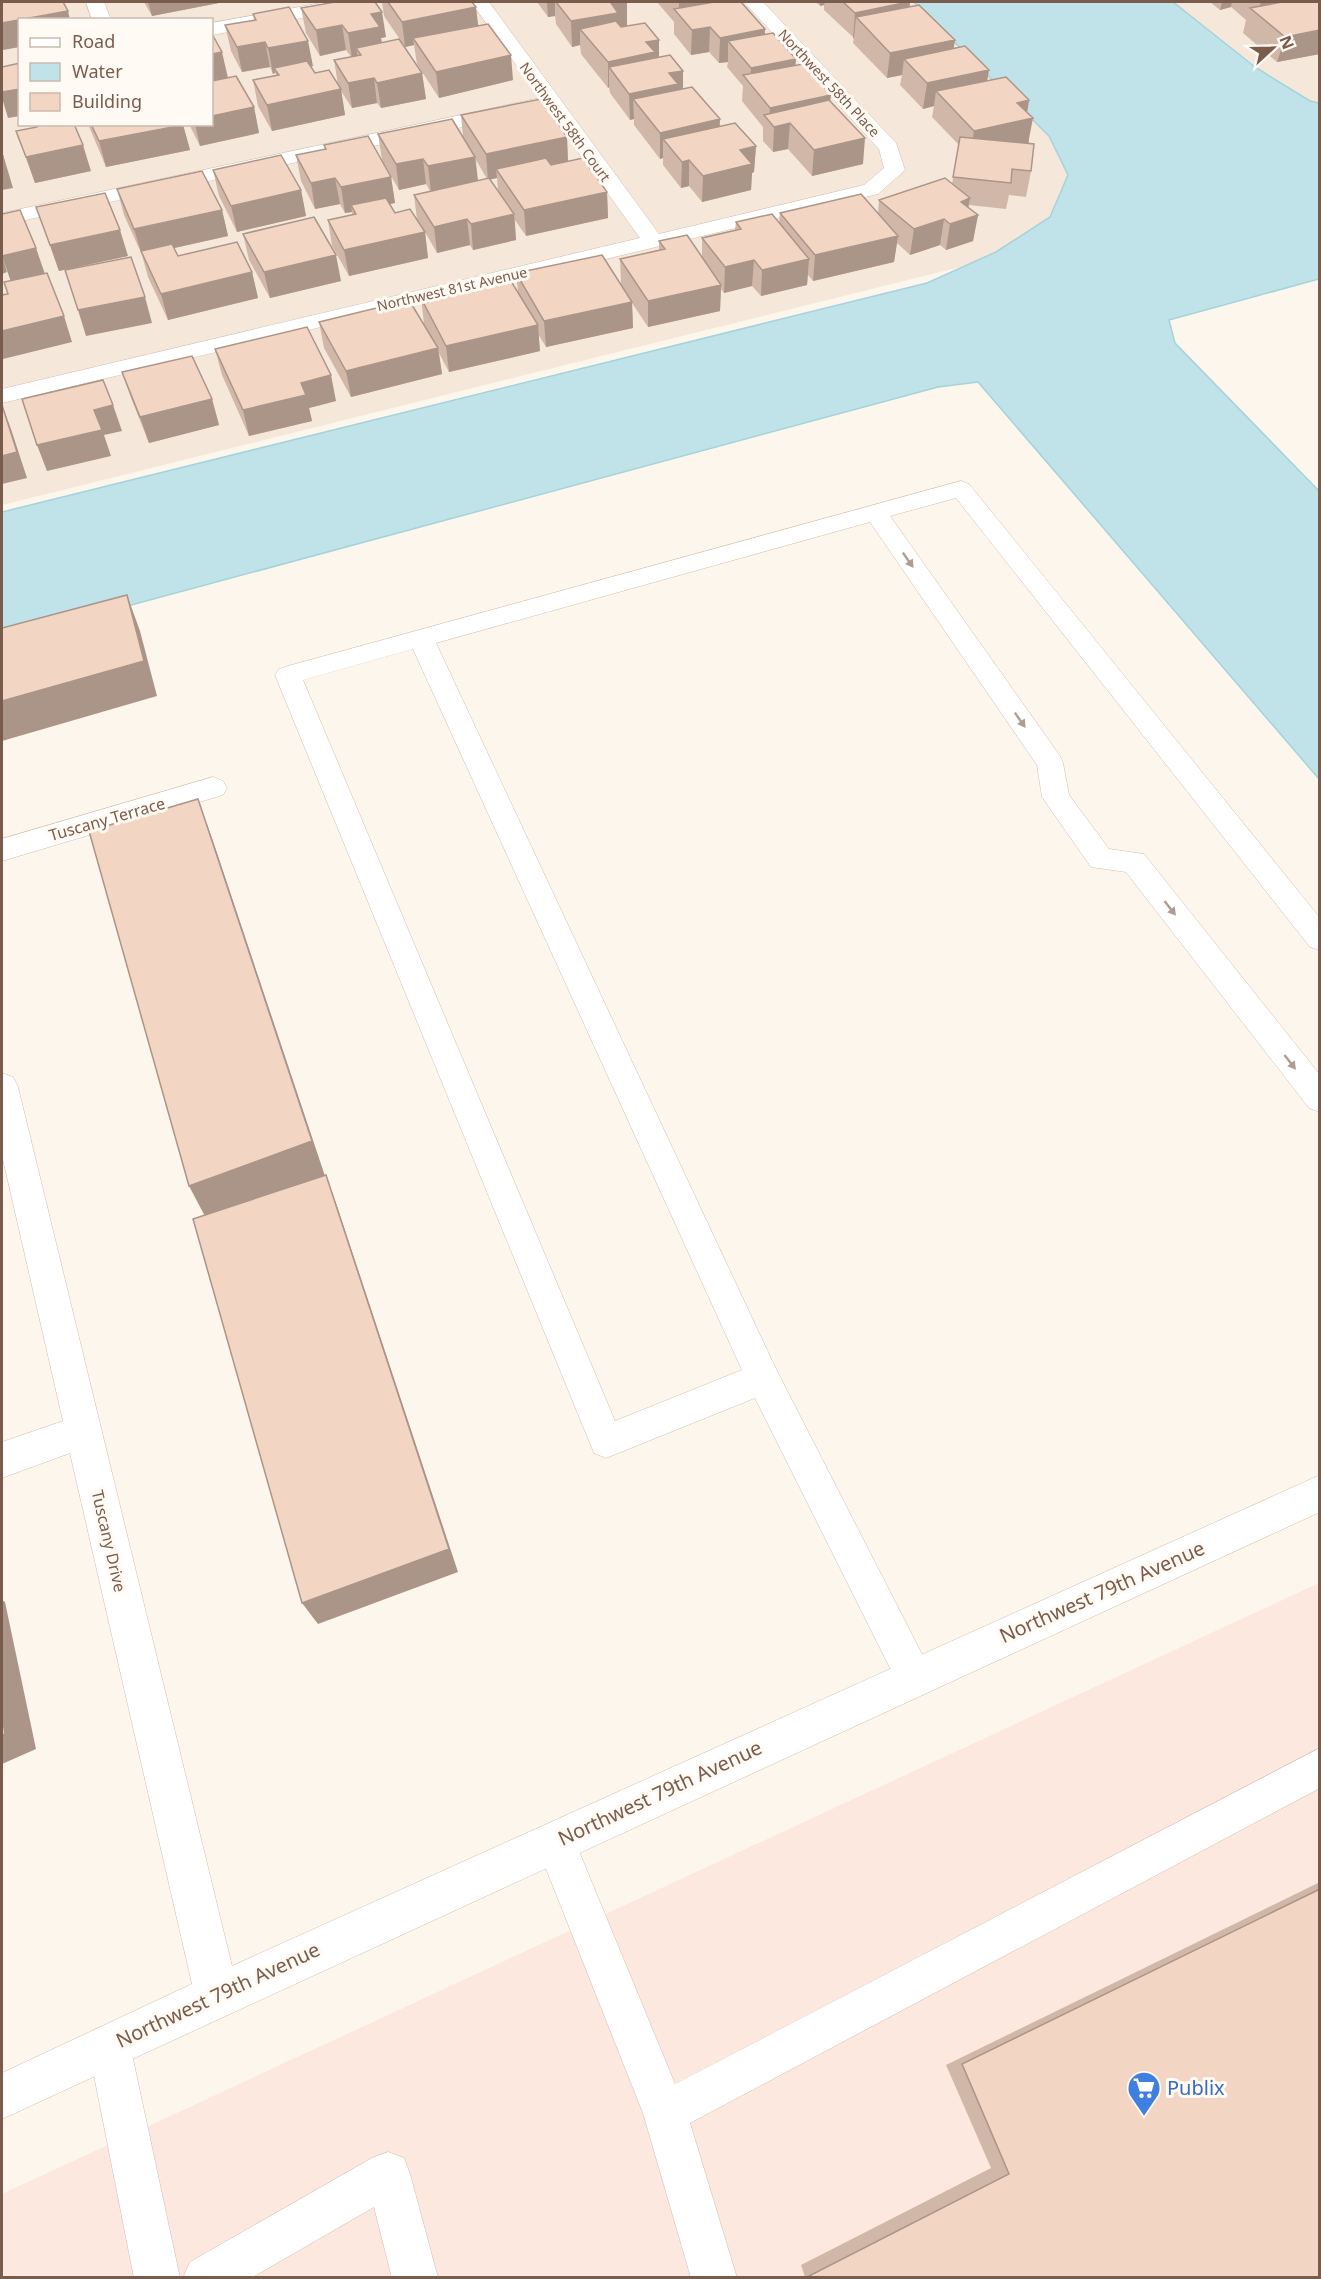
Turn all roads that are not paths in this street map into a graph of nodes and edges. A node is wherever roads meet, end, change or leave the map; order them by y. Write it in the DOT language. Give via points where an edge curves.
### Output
graph roads {
  1 [pos="95,2"];
  2 [pos="354,2"];
  3 [pos="480,2"];
  4 [pos="753,2"];
  5 [pos="101,18"];
  6 [pos="213,29"];
  7 [pos="550,102"];
  8 [pos="895,170"];
  9 [pos="2,219"];
  10 [pos="652,241"];
  11 [pos="2,396"];
  12 [pos="875,512"];
  13 [pos="421,638"];
  14 [pos="213,788"];
  15 [pos="2,850"];
  16 [pos="1320,939"];
  17 [pos="2,1087"];
  18 [pos="1320,1099"];
  19 [pos="763,1378"];
  20 [pos="83,1431"];
  21 [pos="2,1460"];
  22 [pos="1320,1493"];
  23 [pos="914,1677"];
  24 [pos="1320,1767"];
  25 [pos="555,1841"];
  26 [pos="217,1995"];
  27 [pos="109,2044"];
  28 [pos="2,2096"];
  29 [pos="665,2113"];
  30 [pos="157,2277"];
  31 [pos="206,2277"];
  32 [pos="415,2277"];
  33 [pos="714,2277"];
  1 -- 5 [label="street"];
  2 -- 6 [label="street"];
  3 -- 7 [label="street, Northwest 58th Court"];
  4 -- 8 [label="street, Northwest 58th Place" via="889,147"];
  7 -- 9 [label="street"];
  7 -- 10 [label="street, Northwest 58th Court"];
  8 -- 10 [label="street, Northwest 81st Avenue" via="871,190"];
  10 -- 11 [label="street, Northwest 81st Avenue"];
  12 -- 13 [label="lane"];
  12 -- 16 [label="lane" via="961,489"];
  12 -- 18 [label="lane, one-way" via="1050,763 1056,796 1101,859 1134,862"];
  13 -- 19 [label="lane"];
  13 -- 19 [label="lane" via="288,675 606,1441"];
  14 -- 15 [label="street, Tuscany Terrace"];
  17 -- 20 [label="street, Tuscany Drive"];
  19 -- 23 [label="lane"];
  20 -- 21 [label="street"];
  20 -- 26 [label="street, Tuscany Drive"];
  22 -- 23 [label="street, Northwest 79th Avenue"];
  23 -- 25 [label="street, Northwest 79th Avenue"];
  24 -- 29 [label="lane"];
  25 -- 26 [label="street, Northwest 79th Avenue"];
  25 -- 29 [label="lane"];
  26 -- 27 [label="street, Northwest 79th Avenue"];
  27 -- 28 [label="street, Northwest 79th Avenue"];
  27 -- 30 [label="lane"];
  29 -- 33 [label="lane"];
  31 -- 32 [label="lane" via="388,2174"];
}
